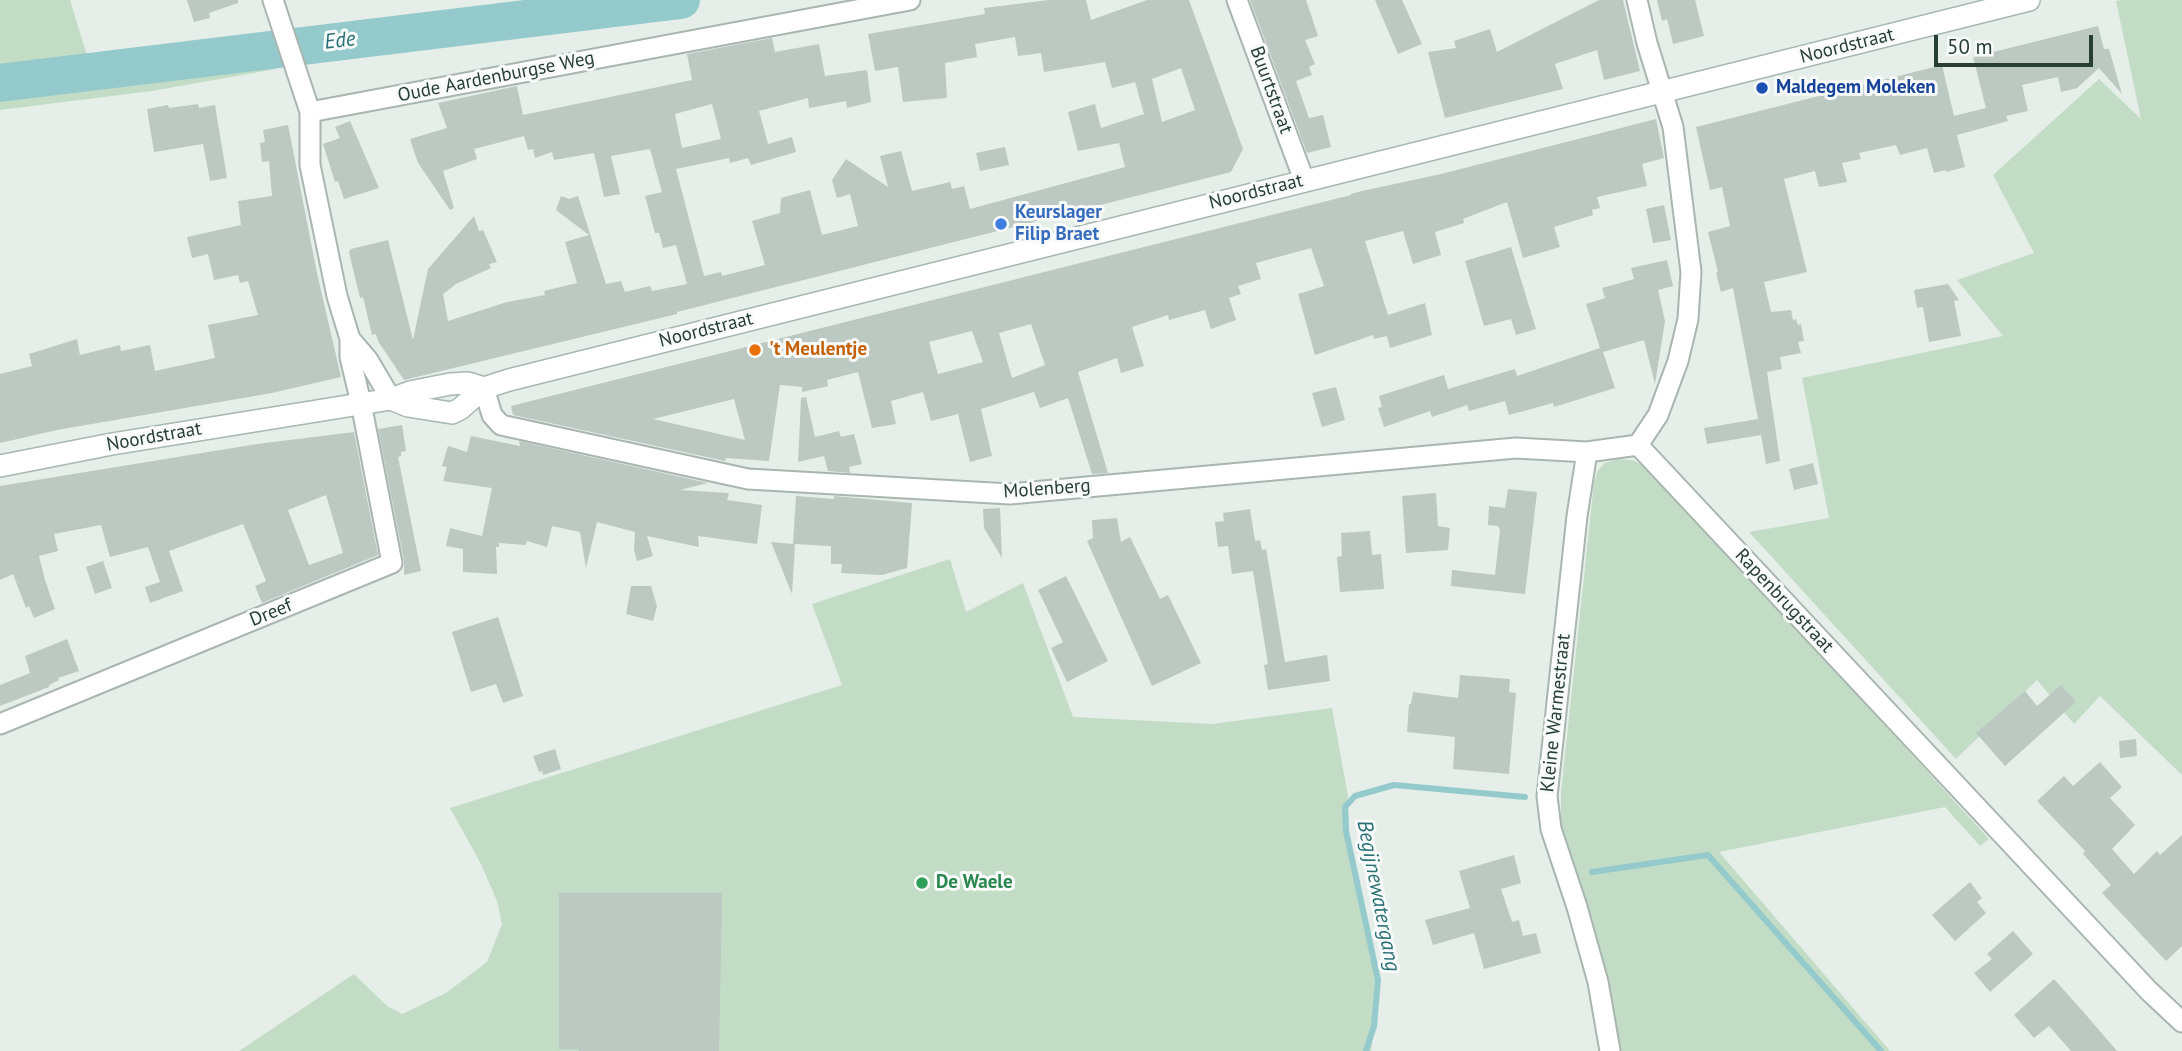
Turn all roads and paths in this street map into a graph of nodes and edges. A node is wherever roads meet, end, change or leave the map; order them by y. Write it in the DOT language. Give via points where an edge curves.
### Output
graph roads {
  1 [pos="273,0"];
  2 [pos="910,0"];
  3 [pos="1237,0"];
  4 [pos="1637,0"];
  5 [pos="2029,0"];
  6 [pos="1661,93"];
  7 [pos="310,112"];
  8 [pos="1304,180"];
  9 [pos="351,340"];
  10 [pos="484,388"];
  11 [pos="391,399"];
  12 [pos="361,403"];
  13 [pos="1638,445"];
  14 [pos="1587,452"];
  15 [pos="0,466"];
  16 [pos="0,724"];
  17 [pos="2182,1022"];
  18 [pos="1610,1051"];
  1 -- 7 [label="street"];
  2 -- 7 [label="street, Oude Aardenburgse Weg"];
  3 -- 8 [label="street, Buurtstraat"];
  4 -- 6 [label="street"];
  5 -- 6 [label="street, Noordstraat"];
  6 -- 8 [label="street, Noordstraat"];
  6 -- 13 [label="street" via="1673,127 1691,272 1688,318 1658,415"];
  7 -- 9 [label="street" via="310,165 337,296"];
  8 -- 10 [label="street, Noordstraat"];
  9 -- 11 [label="street"];
  9 -- 12 [label="street" via="350,357"];
  10 -- 11 [label="street, Noordstraat" via="452,412 408,407"];
  10 -- 14 [label="street, Molenberg" via="492,415 501,425 748,478 1010,494 1516,448"];
  11 -- 12 [label="street, Noordstraat"];
  12 -- 15 [label="street, Noordstraat"];
  12 -- 16 [label="street, Dreef" via="392,563"];
  13 -- 14 [label="street, Molenberg"];
  13 -- 17 [label="street, Rapenbrugstraat"];
  14 -- 18 [label="street, Kleine Warmestraat" via="1547,796 1551,830 1598,982"];
}
